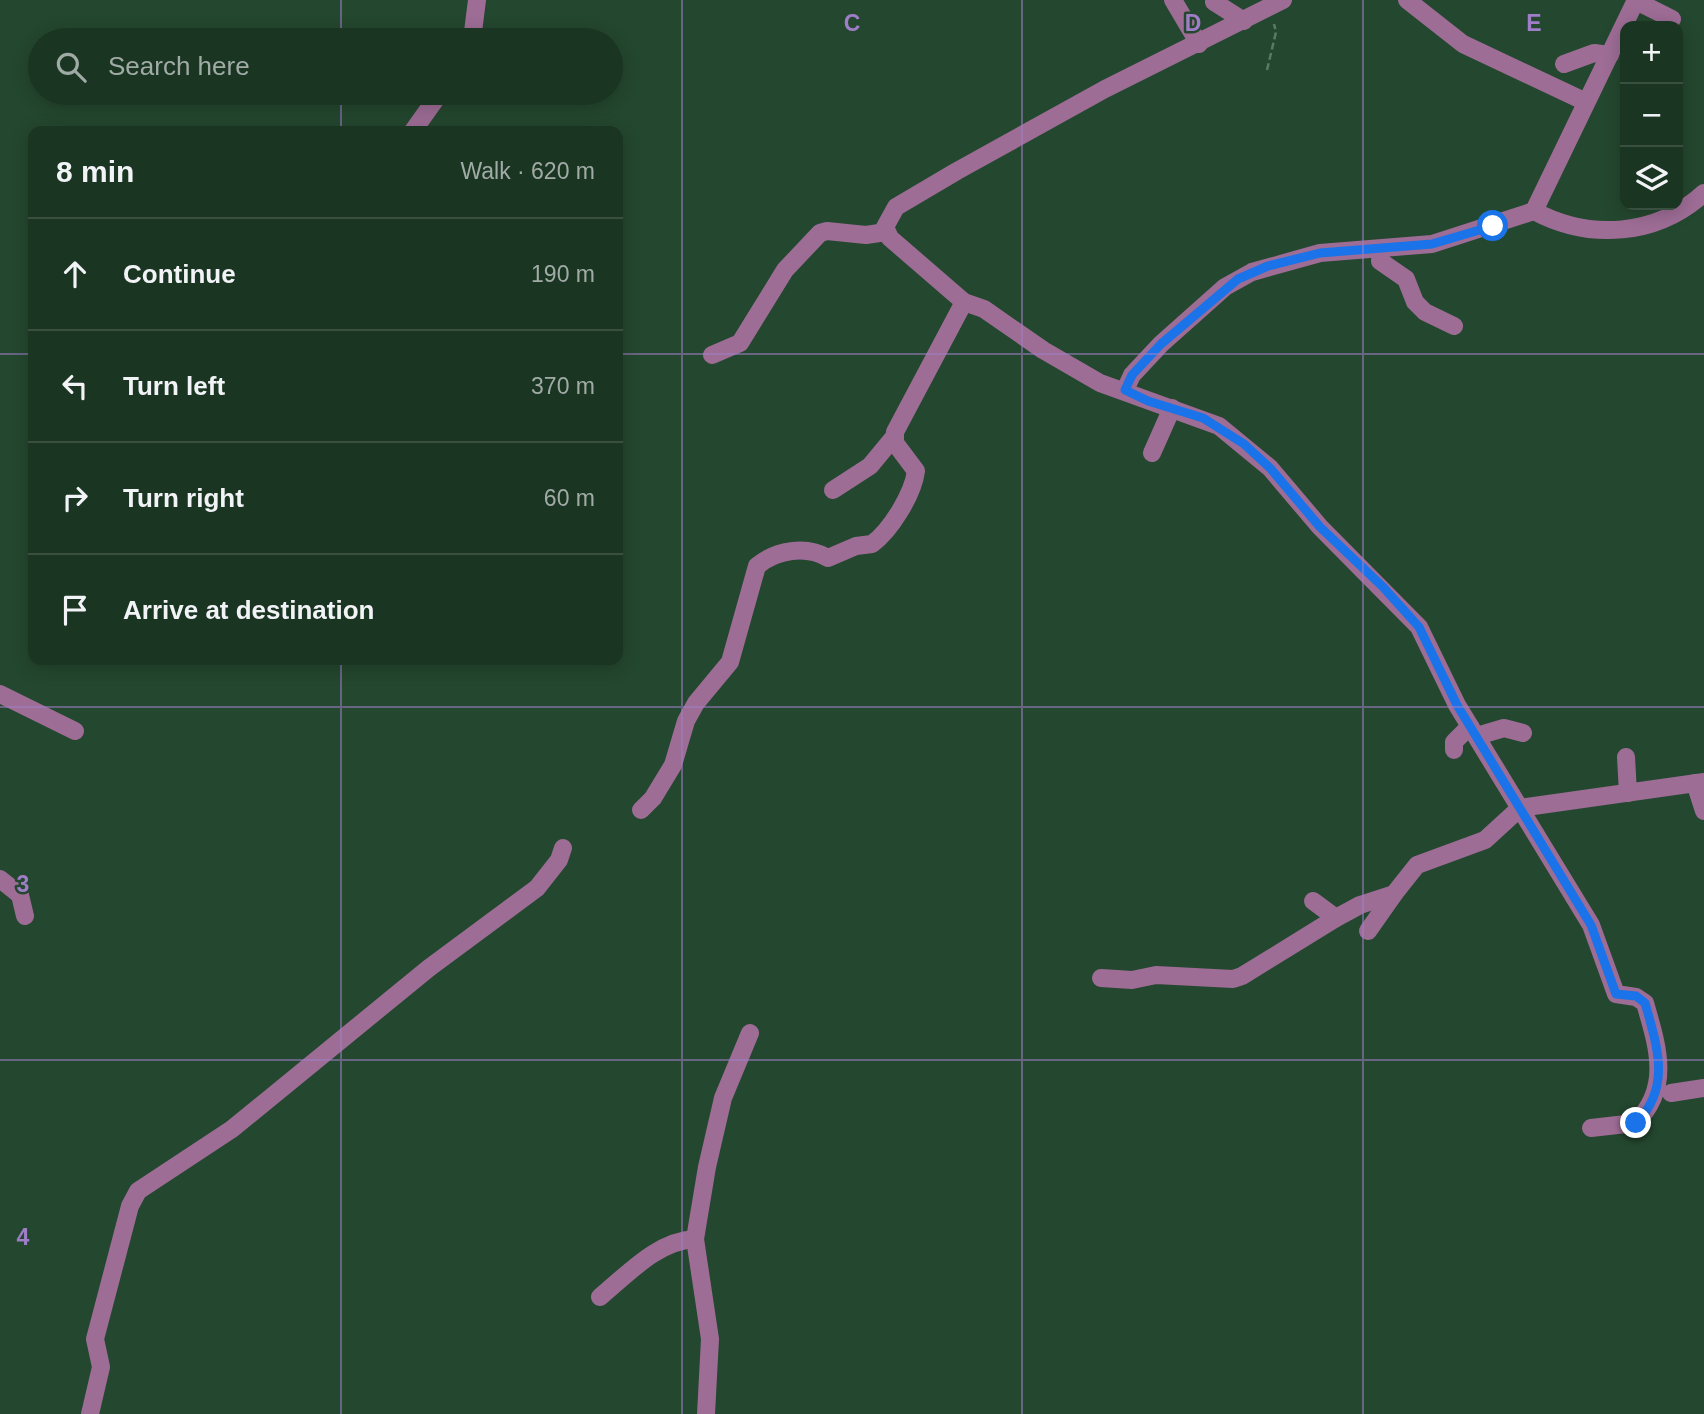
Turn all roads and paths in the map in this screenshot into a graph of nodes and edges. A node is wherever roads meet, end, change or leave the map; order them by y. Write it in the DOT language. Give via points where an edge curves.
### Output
graph roads {
  1 [pos="477,0"];
  2 [pos="1173,0"];
  3 [pos="1283,0"];
  4 [pos="1407,0"];
  5 [pos="1636,0"];
  6 [pos="1214,2"];
  7 [pos="1265,9"];
  8 [pos="1672,19"];
  9 [pos="1244,20"];
  10 [pos="474,28"];
  11 [pos="1199,44"];
  12 [pos="1610,55"];
  13 [pos="1564,64"];
  14 [pos="1267,70"];
  15 [pos="1586,102"];
  16 [pos="431,105"];
  17 [pos="417,126"];
  18 [pos="1704,193"];
  19 [pos="1534,211"];
  20 [pos="886,232"];
  21 [pos="1381,250"];
  22 [pos="964,302"];
  23 [pos="1454,326"];
  24 [pos="712,355"];
  25 [pos="1125,390"];
  26 [pos="1172,408"];
  27 [pos="894,437"];
  28 [pos="1152,453"];
  29 [pos="833,490"];
  30 [pos="0,694"];
  31 [pos="75,731"];
  32 [pos="1474,731"];
  33 [pos="1523,733"];
  34 [pos="1454,750"];
  35 [pos="1626,757"];
  36 [pos="1700,783"];
  37 [pos="1628,793"];
  38 [pos="1520,808"];
  39 [pos="641,810"];
  40 [pos="1704,811"];
  41 [pos="563,848"];
  42 [pos="0,879"];
  43 [pos="1394,894"];
  44 [pos="1312,901"];
  45 [pos="25,916"];
  46 [pos="1336,919"];
  47 [pos="1368,931"];
  48 [pos="1101,978"];
  49 [pos="750,1033"];
  50 [pos="1704,1088"];
  51 [pos="1663,1093"];
  52 [pos="1591,1128"];
  53 [pos="695,1239"];
  54 [pos="600,1297"];
  55 [pos="90,1414"];
  56 [pos="706,1414"];
  1 -- 10 [label="street"];
  2 -- 11 [label="street"];
  3 -- 7 [label="street"];
  4 -- 15 [label="street" via="1463,44"];
  5 -- 8 [label="street"];
  5 -- 12 [label="street"];
  6 -- 9 [label="street"];
  7 -- 9 [label="street"];
  7 -- 14 [label="path" via="1276,32"];
  9 -- 11 [label="street"];
  11 -- 20 [label="street" via="1105,89 906,201 889,217"];
  12 -- 13 [label="street" via="1594,54"];
  12 -- 15 [label="street"];
  15 -- 19 [label="street"];
  16 -- 17 [label="street"];
  18 -- 19 [label="street" via="1670,218 1633,230 1607,231"];
  19 -- 21 [label="street" via="1432,244"];
  20 -- 22 [label="street"];
  20 -- 24 [label="street" via="866,236 820,233 785,270 740,343"];
  21 -- 23 [label="street" via="1380,261 1406,279 1415,302"];
  21 -- 25 [label="street" via="1320,253 1238,279 1161,344 1132,375"];
  22 -- 25 [label="street" via="984,309 1100,383"];
  22 -- 27 [label="street" via="900,417"];
  25 -- 26 [label="street"];
  26 -- 28 [label="street"];
  26 -- 32 [label="street" via="1203,418 1244,444 1335,543 1383,587 1419,627"];
  27 -- 29 [label="street" via="870,466"];
  27 -- 39 [label="street" via="916,471 892,520 872,544 835,557 800,550 768,558 757,566 730,662 696,703 673,765"];
  30 -- 31 [label="street"];
  32 -- 33 [label="street" via="1504,728"];
  32 -- 34 [label="street" via="1454,742"];
  32 -- 38 [label="street"];
  35 -- 37 [label="street"];
  36 -- 37 [label="street"];
  36 -- 40 [label="street"];
  37 -- 38 [label="street"];
  38 -- 43 [label="street" via="1485,840 1417,865"];
  38 -- 51 [label="street" via="1591,925 1616,994 1636,996 1645,1003 1660,1056"];
  41 -- 55 [label="street" via="537,888 429,968 232,1129 138,1191 100,1310 94,1339 101,1367"];
  42 -- 45 [label="street" via="20,895"];
  43 -- 46 [label="street"];
  43 -- 47 [label="street"];
  44 -- 46 [label="street"];
  46 -- 48 [label="street" via="1233,979"];
  49 -- 53 [label="street" via="723,1098"];
  50 -- 51 [label="street"];
  51 -- 52 [label="street" via="1636,1123"];
  53 -- 54 [label="street" via="664,1247"];
  53 -- 56 [label="street" via="710,1339"];
}
